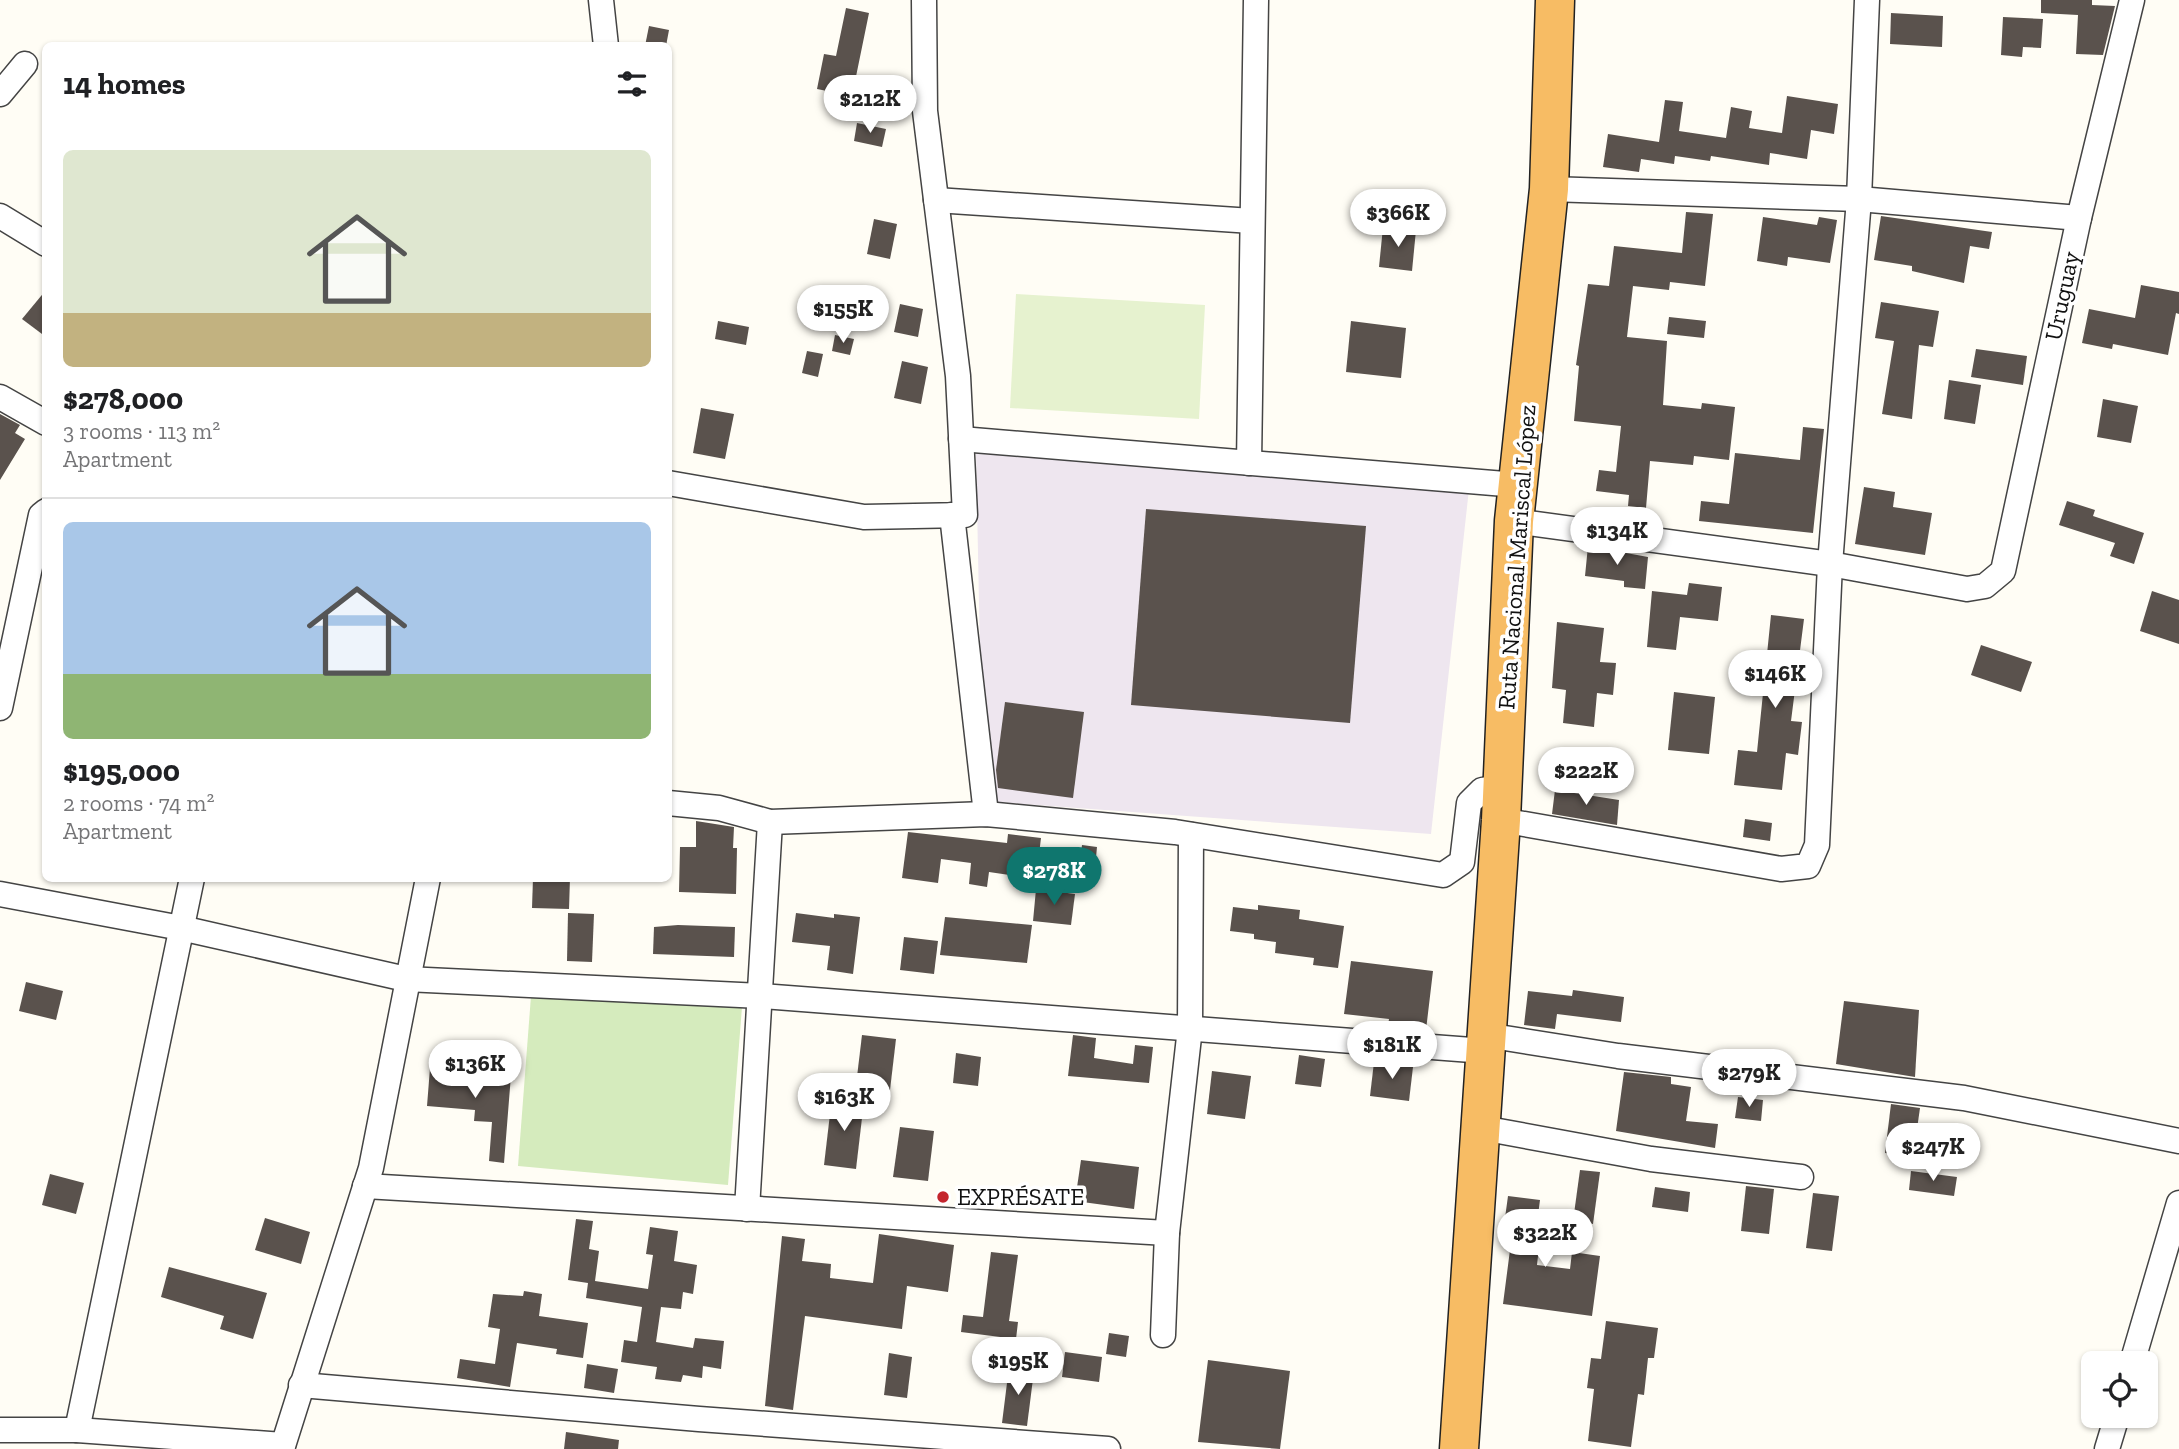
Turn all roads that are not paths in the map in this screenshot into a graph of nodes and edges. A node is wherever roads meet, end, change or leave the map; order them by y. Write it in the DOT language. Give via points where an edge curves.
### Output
graph roads {
  1 [pos="601,0"];
  2 [pos="924,0"];
  3 [pos="1256,0"];
  4 [pos="1555,0"];
  5 [pos="1867,0"];
  6 [pos="2132,0"];
  7 [pos="606,42"];
  8 [pos="25,65"];
  9 [pos="0,94"];
  10 [pos="1549,189"];
  11 [pos="1859,199"];
  12 [pos="936,200"];
  13 [pos="0,216"];
  14 [pos="2079,218"];
  15 [pos="1252,221"];
  16 [pos="42,242"];
  17 [pos="0,397"];
  18 [pos="42,421"];
  19 [pos="961,439"];
  20 [pos="1249,463"];
  21 [pos="672,484"];
  22 [pos="1516,503"];
  23 [pos="42,514"];
  24 [pos="952,515"];
  25 [pos="1830,564"];
  26 [pos="0,708"];
  27 [pos="672,803"];
  28 [pos="1502,803"];
  29 [pos="986,814"];
  30 [pos="770,822"];
  31 [pos="1191,835"];
  32 [pos="191,882"];
  33 [pos="427,882"];
  34 [pos="0,894"];
  35 [pos="181,928"];
  36 [pos="406,979"];
  37 [pos="761,996"];
  38 [pos="1189,1028"];
  39 [pos="1485,1043"];
  40 [pos="1482,1128"];
  41 [pos="2179,1141"];
  42 [pos="1801,1177"];
  43 [pos="365,1186"];
  44 [pos="2179,1203"];
  45 [pos="747,1209"];
  46 [pos="1167,1233"];
  47 [pos="1163,1335"];
  48 [pos="2136,1351"];
  49 [pos="301,1385"];
  50 [pos="2113,1428"];
  51 [pos="0,1430"];
  52 [pos="77,1430"];
  53 [pos="282,1447"];
  54 [pos="1108,1449"];
  55 [pos="1459,1449"];
  56 [pos="2107,1449"];
  1 -- 7 [label="street"];
  2 -- 12 [label="street" via="925,111"];
  3 -- 15 [label="street"];
  4 -- 10 [label="highway, Ruta Nacional Mariscal López"];
  5 -- 11 [label="street"];
  6 -- 14 [label="street, Uruguay"];
  8 -- 9 [label="street"];
  10 -- 11 [label="street"];
  10 -- 22 [label="highway, Ruta Nacional Mariscal López"];
  11 -- 14 [label="street"];
  11 -- 25 [label="street"];
  12 -- 15 [label="street"];
  12 -- 19 [label="street" via="958,376"];
  13 -- 16 [label="street"];
  14 -- 25 [label="street, Uruguay" via="2003,571 1986,586 1967,589"];
  15 -- 20 [label="street"];
  17 -- 18 [label="street"];
  19 -- 20 [label="street"];
  19 -- 24 [label="street" via="965,514"];
  20 -- 22 [label="street"];
  21 -- 24 [label="street" via="864,517"];
  22 -- 25 [label="street"];
  22 -- 28 [label="highway, Ruta Nacional Mariscal López"];
  23 -- 26 [label="street"];
  24 -- 29 [label="street"];
  25 -- 28 [label="street" via="1817,845 1808,866 1782,869"];
  27 -- 30 [label="street" via="719,808"];
  28 -- 31 [label="street" via="1482,790 1469,803 1462,862 1443,875"];
  28 -- 39 [label="highway, Ruta Nacional Mariscal López"];
  29 -- 30 [label="street"];
  29 -- 31 [label="street"];
  30 -- 37 [label="street"];
  31 -- 38 [label="street"];
  32 -- 35 [label="street"];
  33 -- 36 [label="street"];
  34 -- 35 [label="street"];
  35 -- 36 [label="street"];
  35 -- 52 [label="street"];
  36 -- 37 [label="street"];
  36 -- 43 [label="street"];
  37 -- 38 [label="street"];
  37 -- 45 [label="street"];
  38 -- 39 [label="street"];
  38 -- 46 [label="street"];
  39 -- 40 [label="highway, Ruta Nacional Mariscal López"];
  39 -- 41 [label="street" via="1964,1098"];
  40 -- 42 [label="street" via="1651,1158"];
  40 -- 55 [label="highway, Ruta Nacional Mariscal López"];
  43 -- 45 [label="street"];
  43 -- 49 [label="street"];
  44 -- 48 [label="street"];
  45 -- 46 [label="street"];
  46 -- 47 [label="street"];
  49 -- 53 [label="street"];
  49 -- 54 [label="street"];
  50 -- 56 [label="street"];
  51 -- 52 [label="street"];
  52 -- 53 [label="street"];
}
